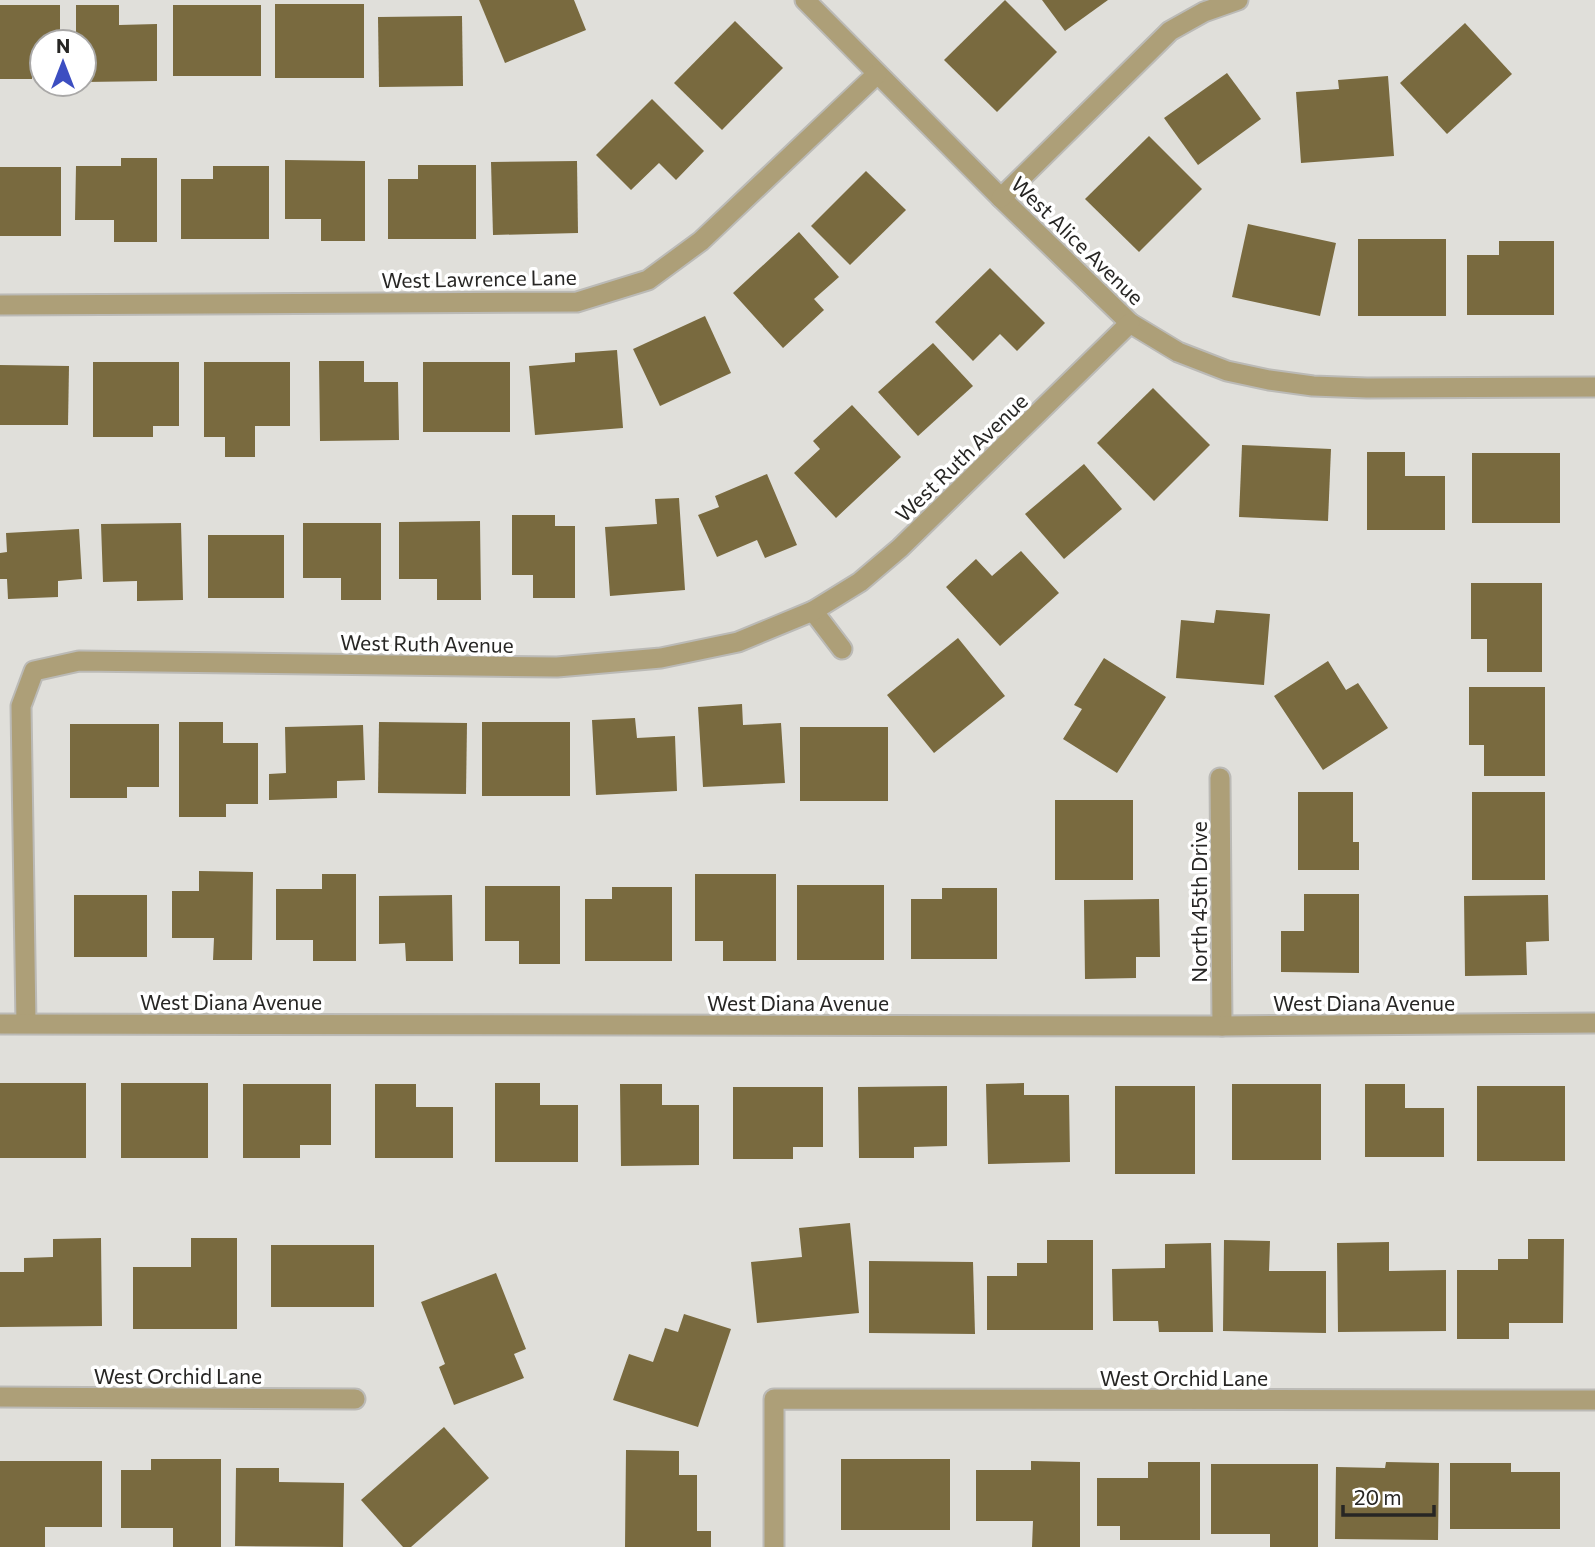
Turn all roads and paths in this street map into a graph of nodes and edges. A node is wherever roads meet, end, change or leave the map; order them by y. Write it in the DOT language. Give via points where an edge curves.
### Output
graph roads {
  1 [pos="806,0"];
  2 [pos="1238,0"];
  3 [pos="877,74"];
  4 [pos="1001,198"];
  5 [pos="0,305"];
  6 [pos="1130,323"];
  7 [pos="1595,387"];
  8 [pos="813,611"];
  9 [pos="842,649"];
  10 [pos="1220,778"];
  11 [pos="26,1023"];
  12 [pos="1595,1023"];
  13 [pos="0,1024"];
  14 [pos="1222,1026"];
  15 [pos="0,1397"];
  16 [pos="355,1399"];
  17 [pos="1595,1400"];
  18 [pos="774,1547"];
  1 -- 3 [label="street, West Alice Avenue"];
  2 -- 4 [label="street" via="1170,31"];
  3 -- 4 [label="street, West Alice Avenue"];
  3 -- 5 [label="street, West Lawrence Lane" via="701,241 648,280 577,302"];
  4 -- 6 [label="street, West Alice Avenue"];
  6 -- 7 [label="street, West Alice Avenue" via="1178,352 1227,371 1269,380 1367,388"];
  6 -- 8 [label="street, West Ruth Avenue" via="900,548 860,582"];
  8 -- 9 [label="street"];
  8 -- 11 [label="street, West Ruth Avenue" via="738,642 661,658 557,667 79,661 34,671 21,706"];
  10 -- 14 [label="street, North 45th Drive"];
  11 -- 13 [label="street, West Diana Avenue"];
  11 -- 14 [label="street, West Diana Avenue"];
  12 -- 14 [label="street, West Diana Avenue"];
  15 -- 16 [label="street, West Orchid Lane"];
  17 -- 18 [label="street, West Orchid Lane" via="774,1399"];
}
